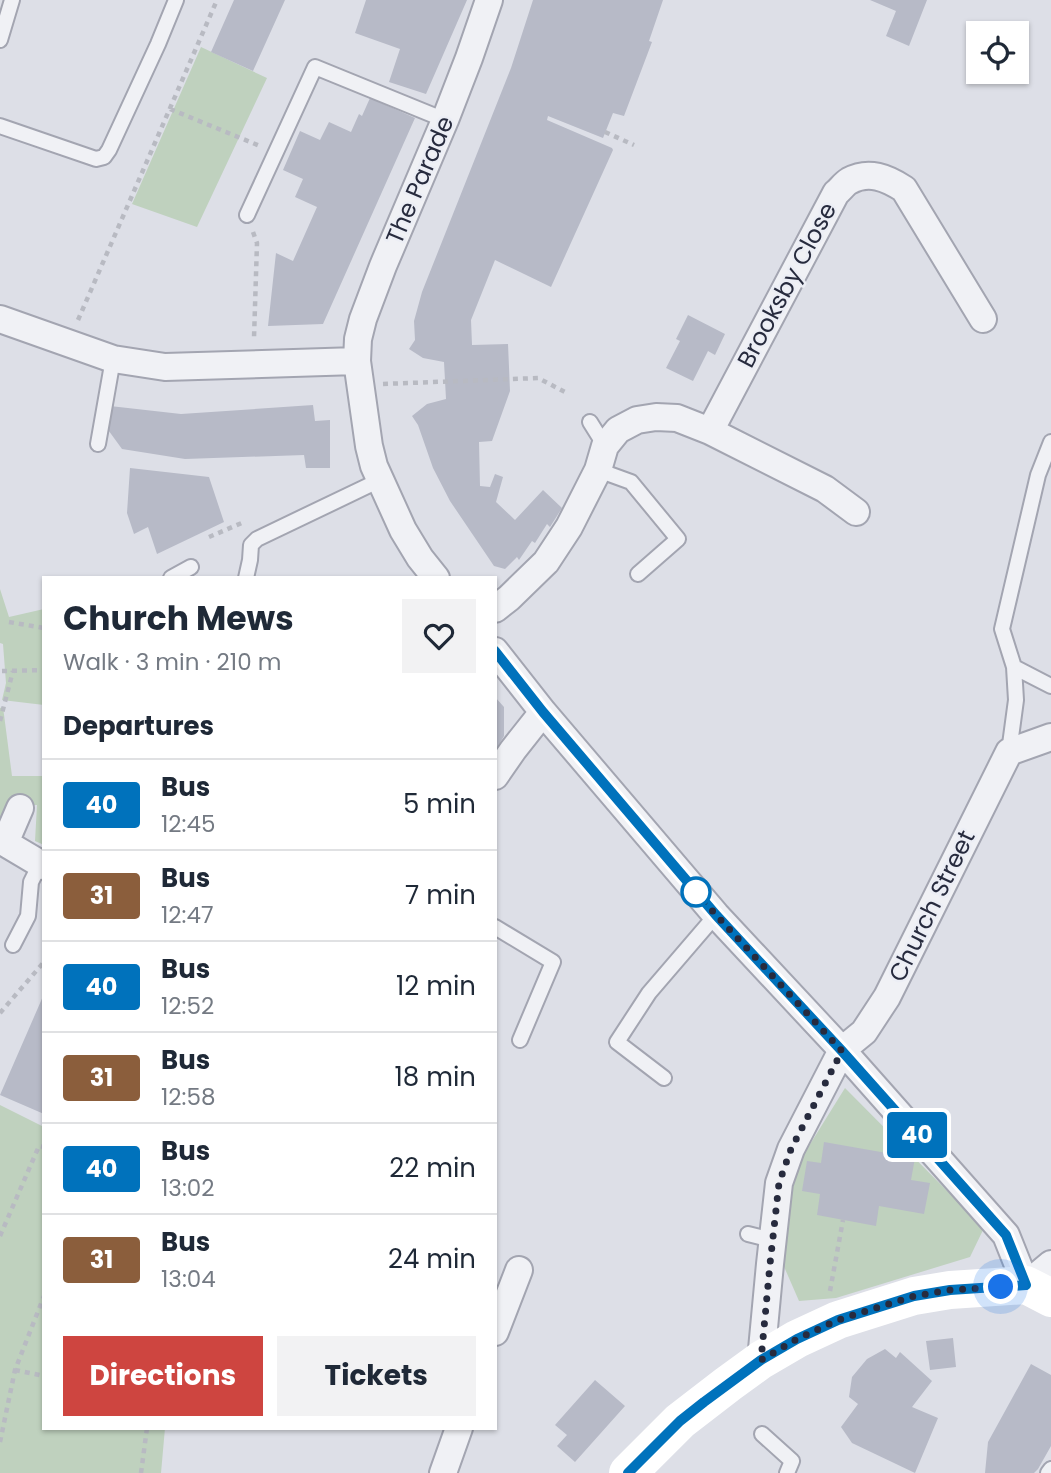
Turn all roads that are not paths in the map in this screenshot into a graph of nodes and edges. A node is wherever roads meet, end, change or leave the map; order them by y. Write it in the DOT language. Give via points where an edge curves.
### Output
graph roads {
  1 [pos="12,0"];
  2 [pos="176,0"];
  3 [pos="489,0"];
  4 [pos="0,40"];
  5 [pos="445,120"];
  6 [pos="0,126"];
  7 [pos="247,215"];
  8 [pos="0,319"];
  9 [pos="983,319"];
  10 [pos="113,359"];
  11 [pos="359,373"];
  12 [pos="590,422"];
  13 [pos="710,431"];
  14 [pos="1051,442"];
  15 [pos="98,444"];
  16 [pos="601,458"];
  17 [pos="380,481"];
  18 [pos="856,512"];
  19 [pos="191,567"];
  20 [pos="638,574"];
  21 [pos="175,576"];
  22 [pos="246,576"];
  23 [pos="434,576"];
  24 [pos="497,607"];
  25 [pos="497,654"];
  26 [pos="1014,667"];
  27 [pos="1051,686"];
  28 [pos="543,712"];
  29 [pos="1051,737"];
  30 [pos="1009,752"];
  31 [pos="497,773"];
  32 [pos="20,808"];
  33 [pos="2,842"];
  34 [pos="42,865"];
  35 [pos="716,915"];
  36 [pos="497,928"];
  37 [pos="13,945"];
  38 [pos="520,1040"];
  39 [pos="842,1051"];
  40 [pos="664,1078"];
  41 [pos="519,1270"];
  42 [pos="1043,1282"];
  43 [pos="497,1327"];
  44 [pos="761,1360"];
  45 [pos="458,1430"];
  46 [pos="762,1434"];
  47 [pos="443,1473"];
  48 [pos="628,1473"];
  49 [pos="787,1473"];
  1 -- 4 [label="lane"];
  2 -- 6 [label="lane" via="104,157 96,159"];
  3 -- 5 [label="street, The Parade"];
  5 -- 7 [label="lane" via="315,67"];
  5 -- 11 [label="street, The Parade" via="363,319 358,339"];
  8 -- 10 [label="street"];
  9 -- 13 [label="street, Brooksby Close" via="904,189 887,178 866,176 849,181 836,193"];
  10 -- 11 [label="street" via="165,367 253,365"];
  10 -- 15 [label="lane"];
  11 -- 17 [label="street, The Parade" via="369,446"];
  12 -- 16 [label="lane"];
  13 -- 16 [label="street" via="677,418 637,420 618,430"];
  13 -- 18 [label="street" via="825,489"];
  14 -- 26 [label="lane, Church Street" via="1038,475 1002,629"];
  16 -- 20 [label="lane" via="631,482 678,539"];
  16 -- 24 [label="street" via="569,527 546,562"];
  17 -- 22 [label="lane" via="257,539 251,545"];
  17 -- 23 [label="street, The Parade" via="403,530"];
  19 -- 21 [label="lane"];
  25 -- 28 [label="street"];
  26 -- 27 [label="lane"];
  26 -- 30 [label="lane, Church Street" via="1016,700"];
  28 -- 31 [label="street"];
  28 -- 35 [label="street"];
  29 -- 30 [label="street"];
  30 -- 39 [label="street, Church Street" via="887,997 864,1032"];
  32 -- 33 [label="street"];
  33 -- 34 [label="street"];
  34 -- 37 [label="lane" via="31,882 28,916"];
  35 -- 39 [label="street"];
  35 -- 40 [label="lane" via="649,993 617,1042"];
  36 -- 38 [label="lane" via="553,962"];
  39 -- 42 [label="street"];
  39 -- 44 [label="street, Church Street" via="791,1149 760,1237"];
  41 -- 43 [label="street"];
  42 -- 44 [label="main road" via="914,1296 838,1320"];
  44 -- 48 [label="main road" via="680,1421"];
  45 -- 47 [label="street"];
  46 -- 49 [label="lane" via="792,1461"];
}
